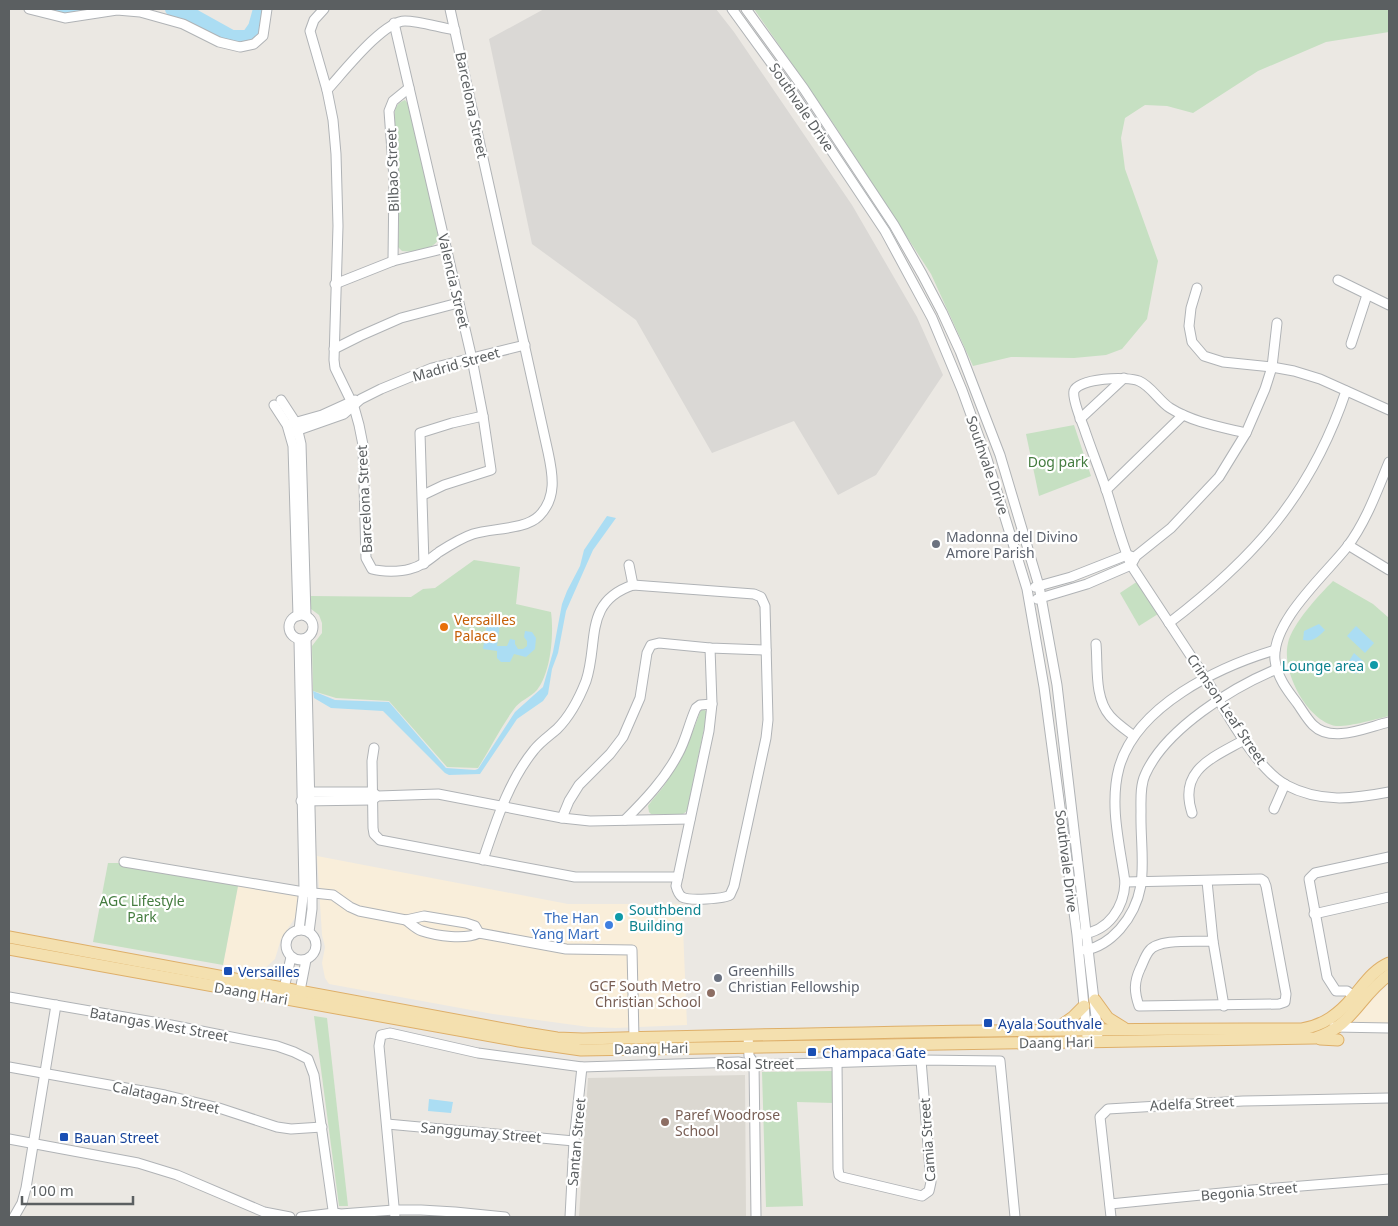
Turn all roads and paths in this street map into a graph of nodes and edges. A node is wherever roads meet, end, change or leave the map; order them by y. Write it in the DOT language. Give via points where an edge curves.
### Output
graph roads {
  1 [pos="29,9"];
  2 [pos="267,9"];
  3 [pos="324,9"];
  4 [pos="450,9"];
  5 [pos="732,9"];
  6 [pos="746,9"];
  7 [pos="394,23"];
  8 [pos="455,30"];
  9 [pos="409,88"];
  10 [pos="327,90"];
  11 [pos="446,248"];
  12 [pos="392,261"];
  13 [pos="1338,280"];
  14 [pos="336,284"];
  15 [pos="1197,288"];
  16 [pos="1367,295"];
  17 [pos="458,303"];
  18 [pos="1389,305"];
  19 [pos="1277,323"];
  20 [pos="1351,344"];
  21 [pos="525,345"];
  22 [pos="334,349"];
  23 [pos="472,359"];
  24 [pos="1272,367"];
  25 [pos="1124,378"];
  26 [pos="1346,391"];
  27 [pos="277,402"];
  28 [pos="352,404"];
  29 [pos="1389,410"];
  30 [pos="1183,415"];
  31 [pos="484,416"];
  32 [pos="1080,419"];
  33 [pos="293,428"];
  34 [pos="1246,433"];
  35 [pos="1389,462"];
  36 [pos="1385,485"];
  37 [pos="1106,490"];
  38 [pos="423,495"];
  39 [pos="1348,545"];
  40 [pos="1132,559"];
  41 [pos="424,564"];
  42 [pos="630,565"];
  43 [pos="1389,570"];
  44 [pos="633,585"];
  45 [pos="1039,586"];
  46 [pos="1027,589"];
  47 [pos="1042,598"];
  48 [pos="1029,601"];
  49 [pos="302,616"];
  50 [pos="1169,623"];
  51 [pos="302,639"];
  52 [pos="1096,644"];
  53 [pos="710,648"];
  54 [pos="766,650"];
  55 [pos="1275,650"];
  56 [pos="1277,669"];
  57 [pos="1205,679"];
  58 [pos="1219,700"];
  59 [pos="712,704"];
  60 [pos="1389,722"];
  61 [pos="1134,736"];
  62 [pos="1244,740"];
  63 [pos="374,748"];
  64 [pos="1285,784"];
  65 [pos="1389,792"];
  66 [pos="305,796"];
  67 [pos="374,796"];
  68 [pos="502,806"];
  69 [pos="1274,808"];
  70 [pos="1192,813"];
  71 [pos="562,818"];
  72 [pos="690,819"];
  73 [pos="625,820"];
  74 [pos="1389,857"];
  75 [pos="483,860"];
  76 [pos="124,862"];
  77 [pos="678,877"];
  78 [pos="1142,881"];
  79 [pos="1207,881"];
  80 [pos="1125,882"];
  81 [pos="308,892"];
  82 [pos="1389,897"];
  83 [pos="1314,914"];
  84 [pos="444,919"];
  85 [pos="406,920"];
  86 [pos="304,931"];
  87 [pos="480,933"];
  88 [pos="442,934"];
  89 [pos="1088,934"];
  90 [pos="1076,935"];
  91 [pos="9,937"];
  92 [pos="1213,941"];
  93 [pos="9,949"];
  94 [pos="1089,949"];
  95 [pos="1078,950"];
  96 [pos="291,957"];
  97 [pos="306,960"];
  98 [pos="1389,962"];
  99 [pos="1389,975"];
  100 [pos="283,993"];
  101 [pos="299,996"];
  102 [pos="9,997"];
  103 [pos="1095,1000"];
  104 [pos="1358,1000"];
  105 [pos="56,1005"];
  106 [pos="1084,1006"];
  107 [pos="1224,1006"];
  108 [pos="1320,1024"];
  109 [pos="1338,1028"];
  110 [pos="1389,1028"];
  111 [pos="1126,1029"];
  112 [pos="1054,1030"];
  113 [pos="1302,1033"];
  114 [pos="1092,1035"];
  115 [pos="1327,1035"];
  116 [pos="634,1038"];
  117 [pos="1338,1040"];
  118 [pos="754,1050"];
  119 [pos="921,1060"];
  120 [pos="837,1062"];
  121 [pos="9,1067"];
  122 [pos="582,1067"];
  123 [pos="45,1073"];
  124 [pos="1389,1098"];
  125 [pos="387,1124"];
  126 [pos="322,1127"];
  127 [pos="9,1139"];
  128 [pos="574,1142"];
  129 [pos="32,1144"];
  130 [pos="1389,1179"];
  131 [pos="1110,1204"];
  132 [pos="395,1214"];
  133 [pos="334,1215"];
  134 [pos="14,1217"];
  135 [pos="290,1217"];
  136 [pos="302,1217"];
  137 [pos="505,1217"];
  138 [pos="570,1217"];
  139 [pos="756,1217"];
  140 [pos="1015,1217"];
  141 [pos="1111,1217"];
  1 -- 2 [label="street" via="65,18 116,10 140,12 183,24 220,42 240,47 254,44 263,36"];
  3 -- 10 [label="street, Barcelona Street" via="314,20 310,31"];
  4 -- 8 [label="street, Barcelona Street"];
  5 -- 46 [label="street, Southvale Drive" via="885,231 928,310 987,460"];
  6 -- 45 [label="street, Southvale Drive" via="804,89 894,225 942,312 1000,455"];
  7 -- 8 [label="street" via="405,21"];
  7 -- 9 [label="street, Valencia Street"];
  7 -- 10 [label="street" via="385,28"];
  8 -- 21 [label="street, Barcelona Street"];
  9 -- 11 [label="street, Valencia Street"];
  9 -- 12 [label="street, Bilbao Street" via="393,101 389,110 394,178"];
  10 -- 14 [label="street, Barcelona Street" via="336,154"];
  11 -- 12 [label="street"];
  11 -- 17 [label="street, Valencia Street"];
  12 -- 14 [label="street"];
  13 -- 16 [label="street"];
  14 -- 22 [label="street, Barcelona Street"];
  15 -- 24 [label="street" via="1189,326 1192,342 1204,356 1223,362"];
  16 -- 18 [label="street"];
  16 -- 20 [label="street"];
  17 -- 22 [label="street" via="401,318"];
  17 -- 23 [label="street, Valencia Street"];
  19 -- 24 [label="street"];
  21 -- 23 [label="street, Madrid Street"];
  21 -- 41 [label="street, Barcelona Street" via="552,470 552,496 538,517 529,522 472,534"];
  22 -- 28 [label="street, Barcelona Street" via="335,368"];
  23 -- 28 [label="street, Madrid Street" via="432,368"];
  23 -- 31 [label="street, Valencia Street"];
  24 -- 26 [label="street" via="1320,379"];
  24 -- 34 [label="street"];
  25 -- 30 [label="street" via="1140,381 1159,400"];
  25 -- 32 [label="street"];
  25 -- 32 [label="street, Crimson Leaf Street" via="1094,380 1074,390"];
  26 -- 29 [label="street"];
  26 -- 50 [label="street" via="1322,451 1298,493 1271,530 1231,572"];
  27 -- 33 [label="street"];
  28 -- 33 [label="street, Madrid Street" via="338,417"];
  28 -- 41 [label="street, Barcelona Street" via="363,445 368,564 377,570 407,570"];
  30 -- 34 [label="street"];
  30 -- 37 [label="street"];
  31 -- 38 [label="street, Valencia Street" via="491,470"];
  31 -- 38 [label="street" via="420,433"];
  32 -- 37 [label="street, Crimson Leaf Street"];
  33 -- 49 [label="street"];
  34 -- 40 [label="street" via="1233,457 1207,490 1171,528"];
  35 -- 36 [label="street"];
  36 -- 39 [label="street"];
  37 -- 40 [label="street, Crimson Leaf Street"];
  38 -- 41 [label="street"];
  39 -- 43 [label="street"];
  39 -- 55 [label="street" via="1285,621"];
  40 -- 45 [label="street"];
  40 -- 47 [label="street" via="1087,584"];
  40 -- 50 [label="street, Crimson Leaf Street"];
  42 -- 44 [label="street"];
  44 -- 54 [label="street" via="758,595 765,606"];
  44 -- 68 [label="street" via="620,590 600,609 587,678 580,696 567,718 534,749"];
  45 -- 46 [label="street"];
  45 -- 47 [label="street, Southvale Drive"];
  46 -- 48 [label="street, Southvale Drive"];
  47 -- 48 [label="street"];
  47 -- 89 [label="street, Southvale Drive" via="1057,685"];
  48 -- 90 [label="street, Southvale Drive" via="1044,687"];
  49 -- 51 [label="street" via="313,623 314,628"];
  49 -- 51 [label="street" via="290,622 289,628 294,637"];
  50 -- 57 [label="street, Crimson Leaf Street"];
  51 -- 66 [label="street"];
  52 -- 61 [label="street" via="1099,694 1103,705 1109,715"];
  53 -- 54 [label="street"];
  53 -- 59 [label="street"];
  53 -- 71 [label="street" via="659,643 648,648 640,698 623,737 579,786"];
  54 -- 77 [label="street" via="769,701 766,738 733,891 726,898 688,898 677,892"];
  55 -- 56 [label="street"];
  55 -- 57 [label="street" via="1229,666"];
  56 -- 58 [label="street"];
  56 -- 60 [label="street" via="1282,683 1321,731 1338,733"];
  57 -- 58 [label="street, Crimson Leaf Street"];
  57 -- 61 [label="street" via="1161,706"];
  58 -- 62 [label="street, Crimson Leaf Street"];
  58 -- 78 [label="street" via="1169,739 1145,776 1141,797"];
  59 -- 72 [label="street"];
  59 -- 73 [label="street" via="696,708 673,764"];
  61 -- 80 [label="street" via="1117,781 1117,822"];
  62 -- 64 [label="street, Crimson Leaf Street"];
  62 -- 70 [label="street" via="1193,775 1189,787"];
  63 -- 67 [label="street"];
  64 -- 65 [label="street, Crimson Leaf Street" via="1324,797 1344,799"];
  64 -- 69 [label="street"];
  66 -- 67 [label="street"];
  66 -- 81 [label="street"];
  67 -- 68 [label="street" via="438,794"];
  67 -- 75 [label="street" via="373,828 380,840"];
  68 -- 71 [label="street"];
  68 -- 75 [label="street"];
  71 -- 73 [label="street"];
  72 -- 73 [label="street"];
  72 -- 77 [label="street"];
  74 -- 83 [label="street" via="1311,876 1309,883"];
  75 -- 77 [label="street" via="575,877"];
  76 -- 81 [label="street"];
  78 -- 79 [label="street"];
  78 -- 80 [label="street"];
  78 -- 94 [label="street" via="1139,899 1125,923 1109,940"];
  79 -- 92 [label="street"];
  79 -- 107 [label="street" via="1264,881 1286,994 1285,1002 1279,1004"];
  80 -- 89 [label="street" via="1122,905 1115,915"];
  81 -- 85 [label="street" via="333,895 360,911"];
  81 -- 86 [label="street" via="312,909"];
  82 -- 83 [label="street"];
  83 -- 104 [label="street" via="1329,982 1336,991 1347,991"];
  84 -- 85 [label="street" via="424,916"];
  84 -- 87 [label="street" via="475,926"];
  84 -- 88 [label="street" via="451,928"];
  84 -- 88 [label="street" via="435,925"];
  85 -- 88 [label="street" via="420,931"];
  86 -- 96 [label="street" via="295,931 288,938 286,948"];
  86 -- 97 [label="street" via="315,939 316,949"];
  87 -- 88 [label="street" via="459,937"];
  87 -- 116 [label="street" via="566,949 632,950"];
  89 -- 90 [label="street"];
  89 -- 94 [label="street, Southvale Drive"];
  90 -- 95 [label="street, Southvale Drive"];
  91 -- 100 [label="main road, Daang Hari"];
  92 -- 107 [label="street"];
  92 -- 107 [label="street" via="1154,946 1148,951 1135,979 1135,994 1139,1006"];
  93 -- 100 [label="main road, Daang Hari"];
  94 -- 95 [label="street"];
  94 -- 103 [label="street, Southvale Drive"];
  95 -- 106 [label="street, Southvale Drive"];
  96 -- 97 [label="street"];
  96 -- 100 [label="street"];
  97 -- 101 [label="street"];
  98 -- 104 [label="main road" via="1366,979"];
  99 -- 104 [label="main road"];
  100 -- 101 [label="main road, Daang Hari"];
  101 -- 116 [label="main road, Daang Hari" via="557,1038"];
  101 -- 118 [label="main road, Daang Hari" via="564,1048"];
  102 -- 105 [label="street, Batangas West Street"];
  103 -- 111 [label="main road" via="1108,1018"];
  103 -- 114 [label="street, Southvale Drive"];
  104 -- 108 [label="main road"];
  104 -- 109 [label="main road"];
  105 -- 123 [label="street"];
  105 -- 126 [label="street, Batangas West Street" via="171,1025 294,1052 308,1059 314,1074"];
  106 -- 112 [label="main road"];
  106 -- 114 [label="street, Southvale Drive"];
  108 -- 109 [label="street"];
  108 -- 113 [label="main road"];
  108 -- 115 [label="street"];
  109 -- 110 [label="street"];
  109 -- 115 [label="main road"];
  111 -- 113 [label="main road, Daang Hari"];
  111 -- 114 [label="main road, Daang Hari"];
  112 -- 114 [label="main road, Daang Hari"];
  112 -- 118 [label="main road, Daang Hari"];
  113 -- 114 [label="main road, Daang Hari"];
  113 -- 115 [label="main road" via="1315,1038"];
  113 -- 117 [label="main road"];
  114 -- 118 [label="main road, Daang Hari"];
  116 -- 118 [label="main road, Daang Hari"];
  118 -- 120 [label="street, Rosal Street"];
  118 -- 122 [label="street, Rosal Street" via="738,1062"];
  118 -- 139 [label="street"];
  119 -- 120 [label="street, Rosal Street"];
  119 -- 120 [label="street, Camia Street" via="931,1182 929,1191 922,1196 839,1175"];
  119 -- 140 [label="street, Rosal Street" via="1000,1061"];
  121 -- 123 [label="street, Calatagan Street"];
  122 -- 125 [label="street, Rosal Street" via="478,1052 390,1033 380,1036 379,1046"];
  122 -- 128 [label="street, Santan Street"];
  123 -- 126 [label="street, Calatagan Street" via="165,1095 277,1127"];
  123 -- 129 [label="street"];
  124 -- 131 [label="street, Adelfa Street" via="1243,1101 1108,1109 1100,1117"];
  125 -- 128 [label="street, Sanggumay Street"];
  125 -- 132 [label="street, Rosal Street"];
  126 -- 133 [label="street"];
  127 -- 129 [label="street"];
  128 -- 138 [label="street, Santan Street"];
  129 -- 134 [label="street" via="26,1188"];
  129 -- 135 [label="street" via="138,1163 264,1212"];
  130 -- 131 [label="street, Begonia Street"];
  131 -- 141 [label="street, Adelfa Street"];
  132 -- 133 [label="street"];
  132 -- 137 [label="street" via="455,1212"];
  133 -- 136 [label="street"];
}
